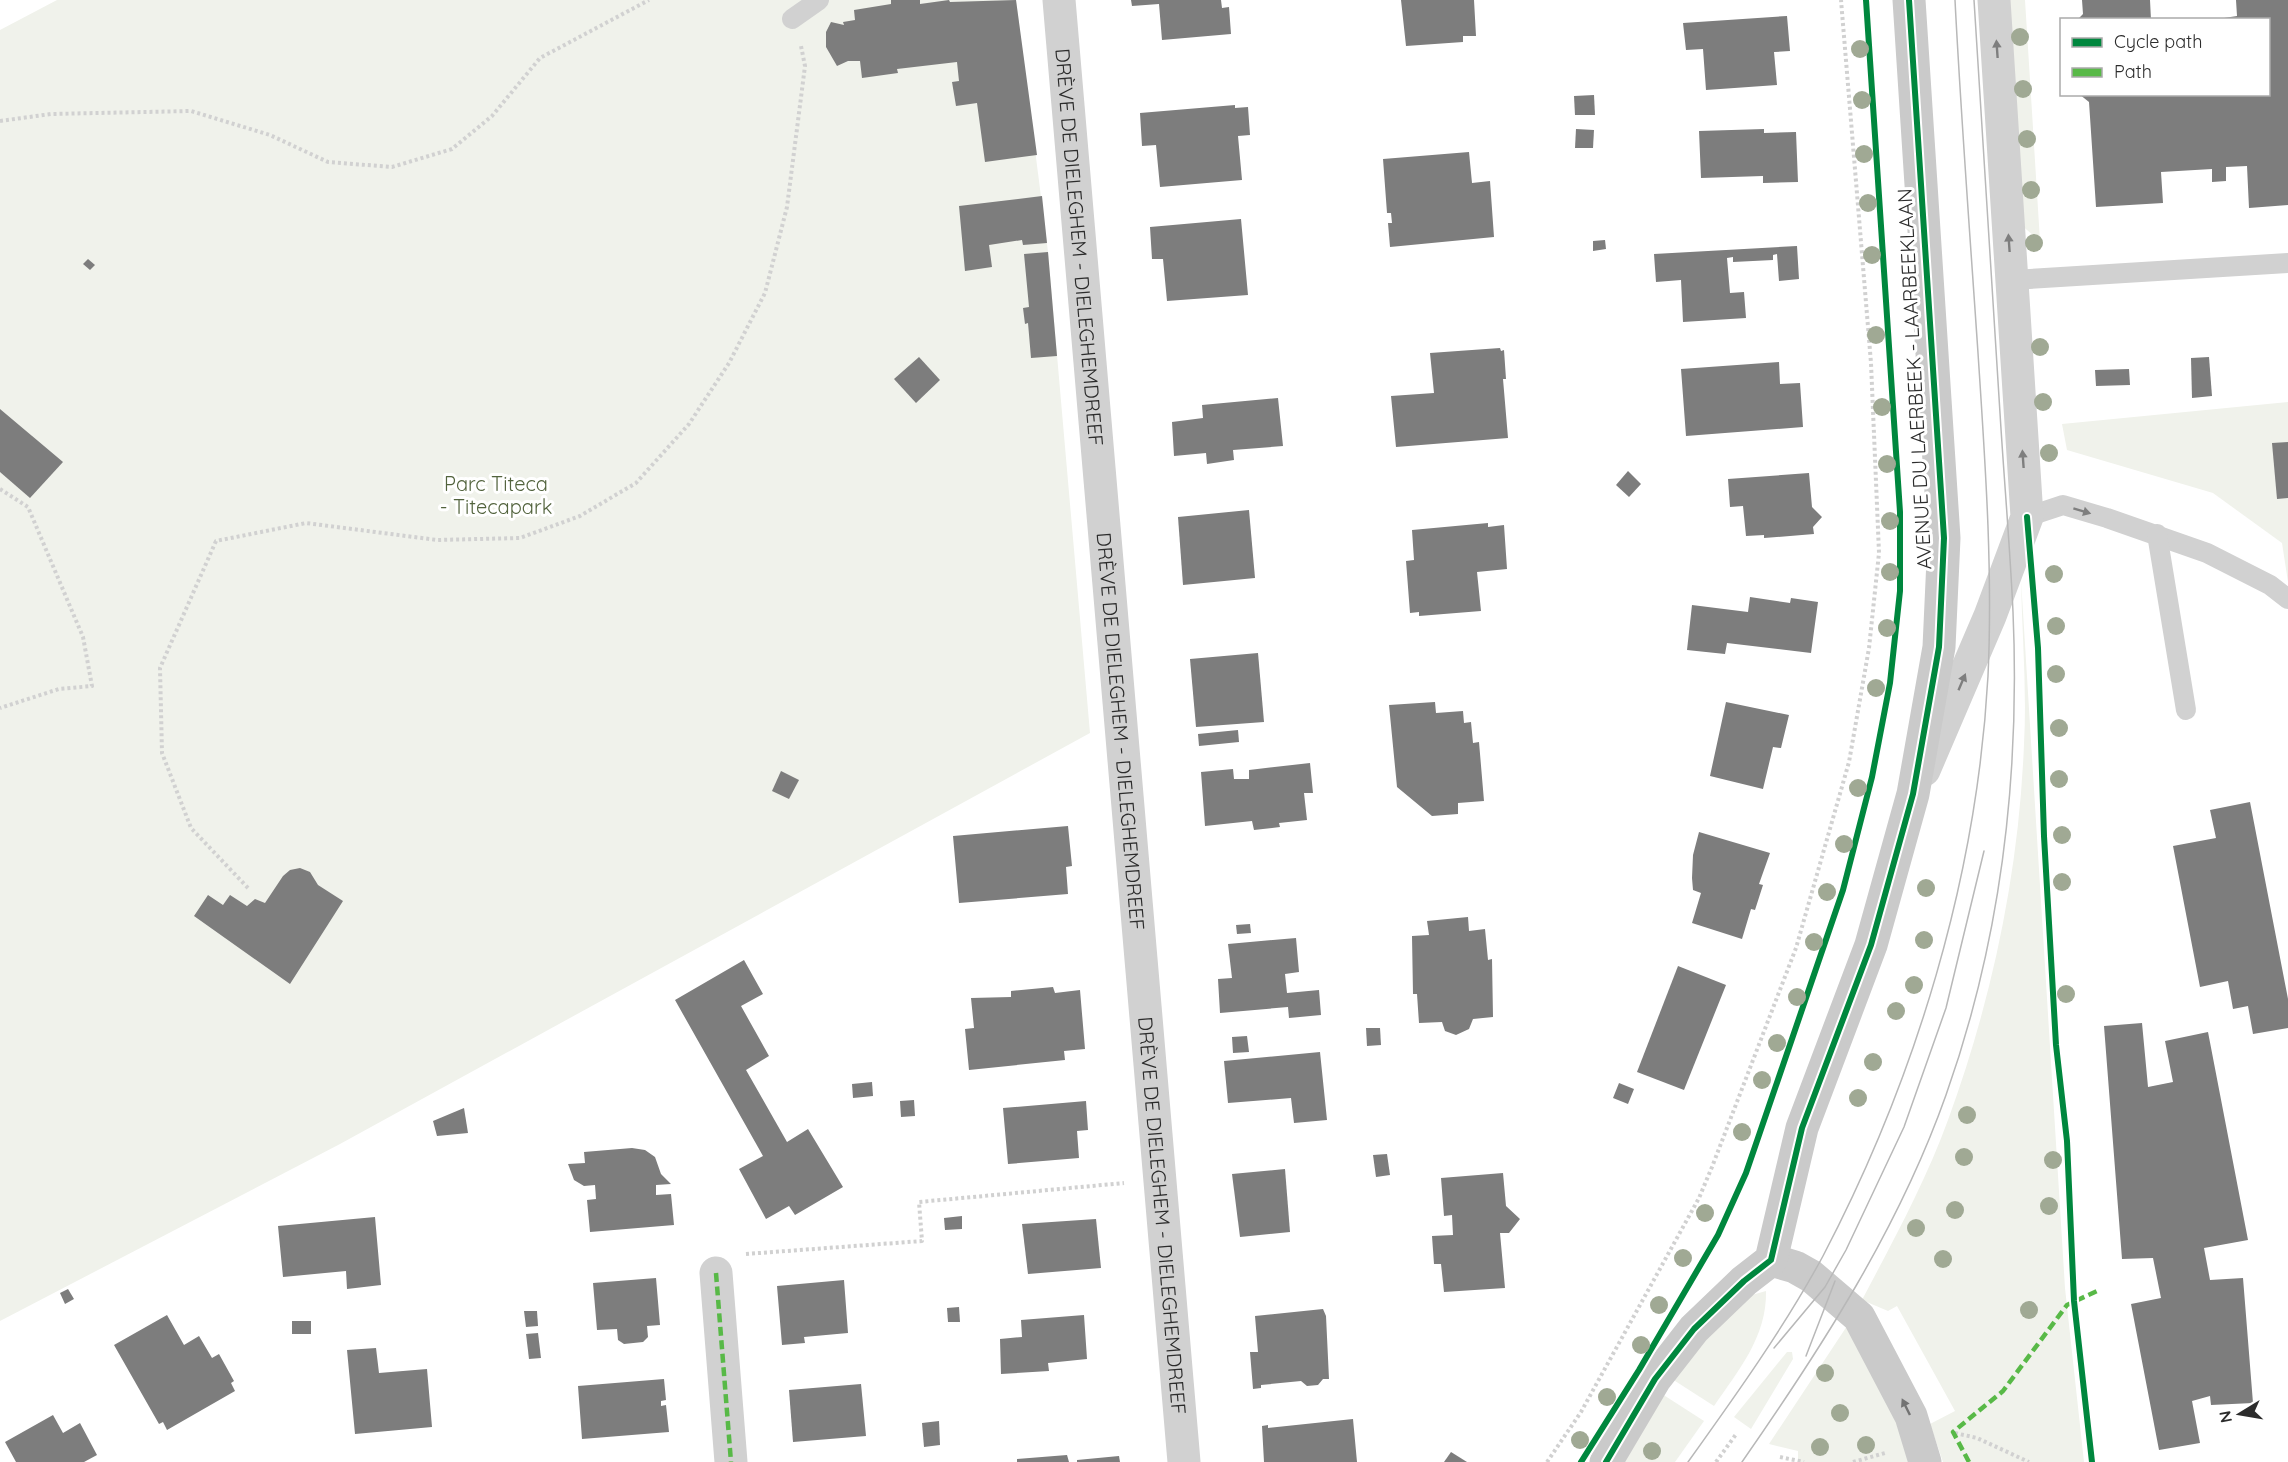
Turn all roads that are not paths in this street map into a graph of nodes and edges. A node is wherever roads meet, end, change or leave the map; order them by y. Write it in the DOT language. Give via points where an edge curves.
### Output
graph roads {
  1 [pos="819,0"];
  2 [pos="1059,0"];
  3 [pos="1909,0"];
  4 [pos="1994,0"];
  5 [pos="792,19"];
  6 [pos="2288,263"];
  7 [pos="2012,280"];
  8 [pos="2027,517"];
  9 [pos="2157,534"];
  10 [pos="2288,599"];
  11 [pos="2186,710"];
  12 [pos="1913,794"];
  13 [pos="1771,1260"];
  14 [pos="716,1273"];
  15 [pos="731,1462"];
  16 [pos="1184,1462"];
  17 [pos="1606,1462"];
  18 [pos="1925,1462"];
  1 -- 5 [label="lane"];
  2 -- 16 [label="street, DRÈVE DE DIELEGHEM - DIELEGHEMDREEF"];
  3 -- 12 [label="street, AVENUE DU LAERBEEK - LAARBEEKLAAN" via="1944,538 1940,647"];
  7 -- 4 [label="street, one-way"];
  6 -- 7 [label="lane"];
  8 -- 7 [label="street, one-way"];
  8 -- 9 [label="lane, one-way" via="2063,505"];
  12 -- 8 [label="street, one-way" via="1990,616"];
  9 -- 10 [label="lane" via="2207,553 2270,585"];
  9 -- 11 [label="lane"];
  12 -- 13 [label="street, AVENUE DU LAERBEEK - LAARBEEKLAAN" via="1870,945 1802,1128"];
  13 -- 17 [label="street" via="1694,1329 1655,1379"];
  18 -- 13 [label="street, one-way" via="1911,1416 1859,1317 1811,1276"];
  14 -- 15 [label="street"];
}
